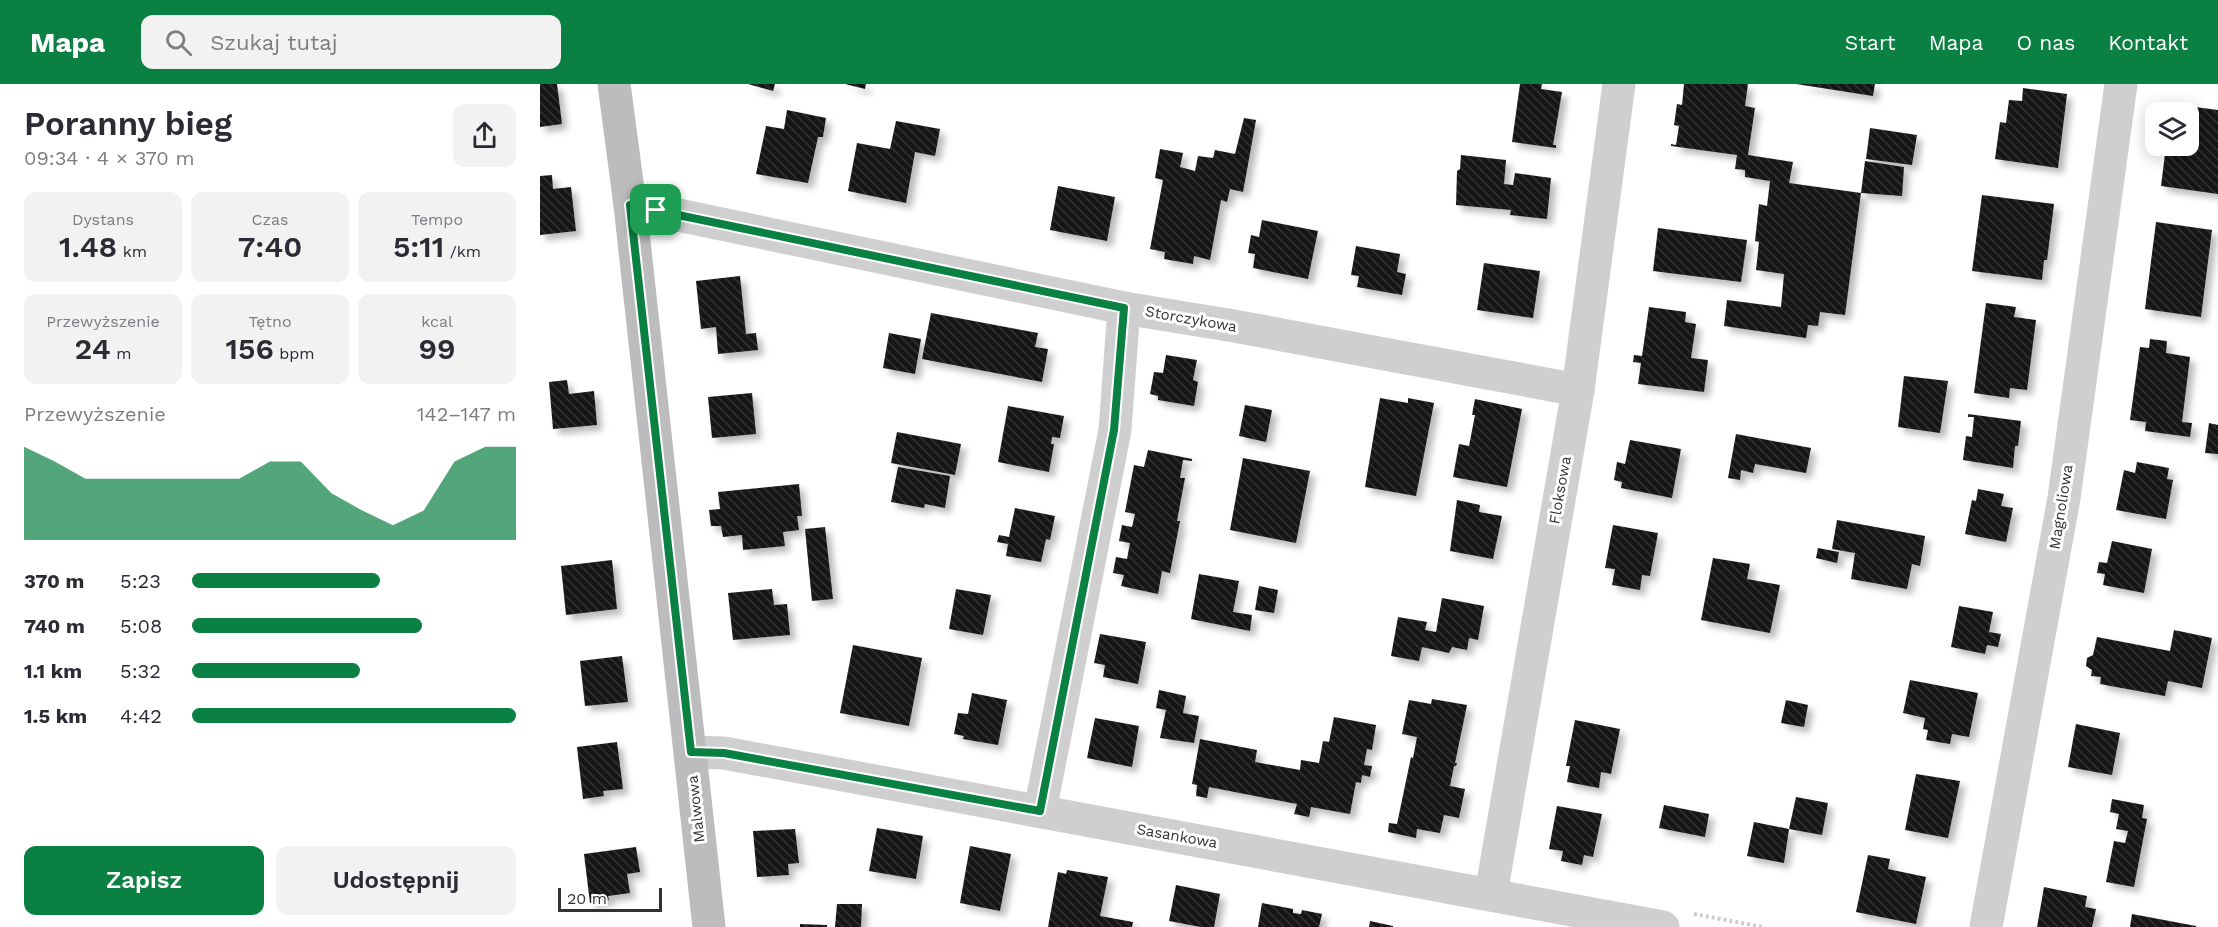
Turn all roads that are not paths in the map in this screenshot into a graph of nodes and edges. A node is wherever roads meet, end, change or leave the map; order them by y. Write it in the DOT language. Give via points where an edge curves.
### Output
graph roads {
  1 [pos="614,84"];
  2 [pos="1619,84"];
  3 [pos="2121,84"];
  4 [pos="630,205"];
  5 [pos="1124,308"];
  6 [pos="1578,390"];
  7 [pos="691,752"];
  8 [pos="1040,811"];
  9 [pos="1491,894"];
  10 [pos="709,927"];
  11 [pos="1662,927"];
  12 [pos="1986,927"];
  1 -- 4 [label="street, Malwowa"];
  2 -- 6 [label="street, Floksowa"];
  3 -- 12 [label="street, Magnoliowa" via="2064,498"];
  4 -- 5 [label="street, Storczykowa"];
  4 -- 7 [label="street, Malwowa"];
  5 -- 6 [label="street, Storczykowa"];
  5 -- 8 [label="street" via="1114,430"];
  6 -- 9 [label="street, Floksowa"];
  7 -- 8 [label="street, Sasankowa" via="724,753"];
  7 -- 10 [label="street, Malwowa"];
  8 -- 9 [label="street, Sasankowa"];
  9 -- 11 [label="street, Sasankowa"];
}
